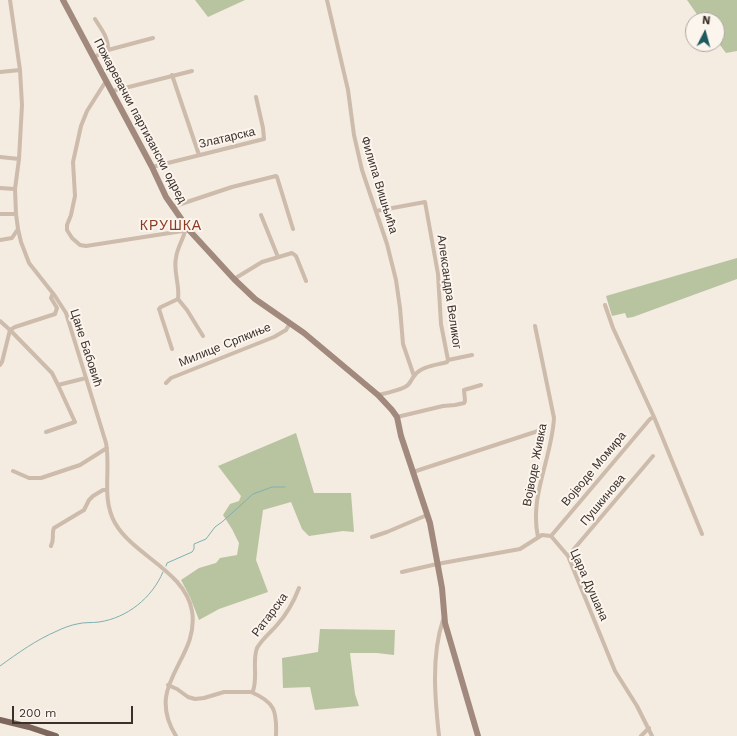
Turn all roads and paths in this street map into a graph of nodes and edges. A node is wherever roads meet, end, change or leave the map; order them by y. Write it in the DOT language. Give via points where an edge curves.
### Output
graph roads {
  1 [pos="10,0"];
  2 [pos="63,0"];
  3 [pos="327,0"];
  4 [pos="95,19"];
  5 [pos="153,38"];
  6 [pos="108,50"];
  7 [pos="94,57"];
  8 [pos="20,70"];
  9 [pos="192,71"];
  10 [pos="0,72"];
  11 [pos="172,75"];
  12 [pos="107,80"];
  13 [pos="113,92"];
  14 [pos="256,97"];
  15 [pos="199,155"];
  16 [pos="0,157"];
  17 [pos="19,159"];
  18 [pos="152,167"];
  19 [pos="0,188"];
  20 [pos="15,190"];
  21 [pos="172,207"];
  22 [pos="376,211"];
  23 [pos="0,214"];
  24 [pos="16,214"];
  25 [pos="261,215"];
  26 [pos="18,229"];
  27 [pos="293,229"];
  28 [pos="187,230"];
  29 [pos="0,240"];
  30 [pos="278,257"];
  31 [pos="234,279"];
  32 [pos="306,281"];
  33 [pos="53,294"];
  34 [pos="178,299"];
  35 [pos="605,305"];
  36 [pos="0,321"];
  37 [pos="290,324"];
  38 [pos="535,326"];
  39 [pos="10,330"];
  40 [pos="203,336"];
  41 [pos="172,348"];
  42 [pos="472,355"];
  43 [pos="448,360"];
  44 [pos="0,364"];
  45 [pos="414,376"];
  46 [pos="86,378"];
  47 [pos="166,383"];
  48 [pos="58,385"];
  49 [pos="481,385"];
  50 [pos="378,395"];
  51 [pos="397,417"];
  52 [pos="654,417"];
  53 [pos="538,431"];
  54 [pos="46,432"];
  55 [pos="107,448"];
  56 [pos="653,456"];
  57 [pos="13,471"];
  58 [pos="413,472"];
  59 [pos="106,490"];
  60 [pos="427,515"];
  61 [pos="702,534"];
  62 [pos="551,536"];
  63 [pos="372,537"];
  64 [pos="538,537"];
  65 [pos="51,546"];
  66 [pos="568,556"];
  67 [pos="437,564"];
  68 [pos="402,572"];
  69 [pos="300,588"];
  70 [pos="444,618"];
  71 [pos="168,685"];
  72 [pos="251,692"];
  73 [pos="0,720"];
  74 [pos="649,728"];
  75 [pos="56,736"];
  76 [pos="176,736"];
  77 [pos="276,736"];
  78 [pos="439,736"];
  79 [pos="478,736"];
  80 [pos="641,736"];
  81 [pos="652,736"];
  1 -- 8 [label="street, Цане Бабовић"];
  2 -- 7 [label="street, Пожаревачки партизански одред"];
  3 -- 22 [label="street, Филипа Вишњића" via="348,90 362,170"];
  4 -- 6 [label="street" via="107,40"];
  5 -- 6 [label="street"];
  6 -- 7 [label="street"];
  7 -- 12 [label="street, Пожаревачки партизански одред"];
  8 -- 10 [label="street"];
  8 -- 17 [label="street, Цане Бабовић" via="22,105"];
  9 -- 11 [label="street"];
  11 -- 13 [label="street"];
  11 -- 15 [label="street"];
  12 -- 13 [label="street, Пожаревачки партизански одред"];
  12 -- 28 [label="street" via="87,111 78,136 74,162 75,196 67,225 69,234 80,245 86,246"];
  13 -- 18 [label="street, Пожаревачки партизански одред"];
  14 -- 15 [label="street, Златарска" via="264,140"];
  15 -- 18 [label="street, Златарска"];
  16 -- 17 [label="street"];
  17 -- 20 [label="street, Цане Бабовић"];
  18 -- 21 [label="street, Пожаревачки партизански одред"];
  19 -- 20 [label="street"];
  20 -- 24 [label="street, Цане Бабовић"];
  21 -- 27 [label="street" via="276,176"];
  21 -- 28 [label="street, Пожаревачки партизански одред"];
  22 -- 43 [label="street, Александра Великог" via="425,202 438,274 441,324"];
  22 -- 45 [label="street, Филипа Вишњића" via="396,280 403,344"];
  23 -- 24 [label="street"];
  24 -- 26 [label="street, Цане Бабовић"];
  25 -- 30 [label="street"];
  26 -- 29 [label="street" via="12,238"];
  26 -- 33 [label="street, Цане Бабовић" via="29,263"];
  28 -- 31 [label="street, Пожаревачки партизански одред"];
  28 -- 34 [label="street" via="176,257"];
  30 -- 31 [label="street" via="258,264"];
  30 -- 32 [label="street" via="295,254"];
  31 -- 37 [label="street, Пожаревачки партизански одред" via="255,299"];
  33 -- 39 [label="street" via="51,298 57,308 55,314"];
  33 -- 46 [label="street, Цане Бабовић" via="66,313"];
  34 -- 40 [label="street"];
  34 -- 41 [label="street" via="161,306 159,310"];
  35 -- 52 [label="street"];
  36 -- 39 [label="street"];
  37 -- 47 [label="street, Милице Српкиње" via="286,330 274,337 171,378"];
  37 -- 50 [label="street, Пожаревачки партизански одред"];
  38 -- 64 [label="street, Војводе Живка" via="554,418 554,431 537,500"];
  39 -- 44 [label="street"];
  39 -- 48 [label="street" via="52,373"];
  42 -- 43 [label="street, Александра Великог"];
  43 -- 45 [label="street, Александра Великог" via="426,368"];
  45 -- 50 [label="street, Александра Великог" via="412,382 406,386"];
  46 -- 48 [label="street"];
  46 -- 55 [label="street, Цане Бабовић"];
  48 -- 54 [label="street" via="75,422"];
  49 -- 51 [label="street" via="464,390 464,403"];
  50 -- 51 [label="street, Пожаревачки партизански одред"];
  51 -- 58 [label="street, Пожаревачки партизански одред"];
  52 -- 61 [label="street"];
  52 -- 62 [label="street, Војводе Момира"];
  53 -- 58 [label="street"];
  55 -- 57 [label="street" via="80,465 41,478 29,478"];
  55 -- 59 [label="street, Цане Бабовић"];
  56 -- 66 [label="street, Пушкинова"];
  58 -- 60 [label="street, Пожаревачки партизански одред"];
  59 -- 65 [label="street" via="93,496 84,510 54,528"];
  59 -- 71 [label="street, Цане Бабовић" via="108,504 116,524 131,542 166,570 180,585 192,608 193,625 188,644"];
  60 -- 63 [label="street"];
  60 -- 67 [label="street, Пожаревачки партизански одред"];
  62 -- 64 [label="street"];
  62 -- 66 [label="street, Цара Душана"];
  64 -- 67 [label="street" via="520,549"];
  66 -- 74 [label="street, Цара Душана" via="615,671"];
  67 -- 68 [label="street"];
  67 -- 70 [label="street, Пожаревачки партизански одред"];
  69 -- 72 [label="street, Ратарска" via="287,612 257,649 255,684"];
  70 -- 78 [label="street" via="438,635 435,682"];
  70 -- 79 [label="street, Пожаревачки партизански одред"];
  71 -- 72 [label="street" via="195,699 224,692"];
  71 -- 76 [label="street" via="166,706"];
  72 -- 77 [label="street" via="270,703 276,717"];
  73 -- 75 [label="main road"];
  74 -- 80 [label="street"];
  74 -- 81 [label="street, Цара Душана"];
}
